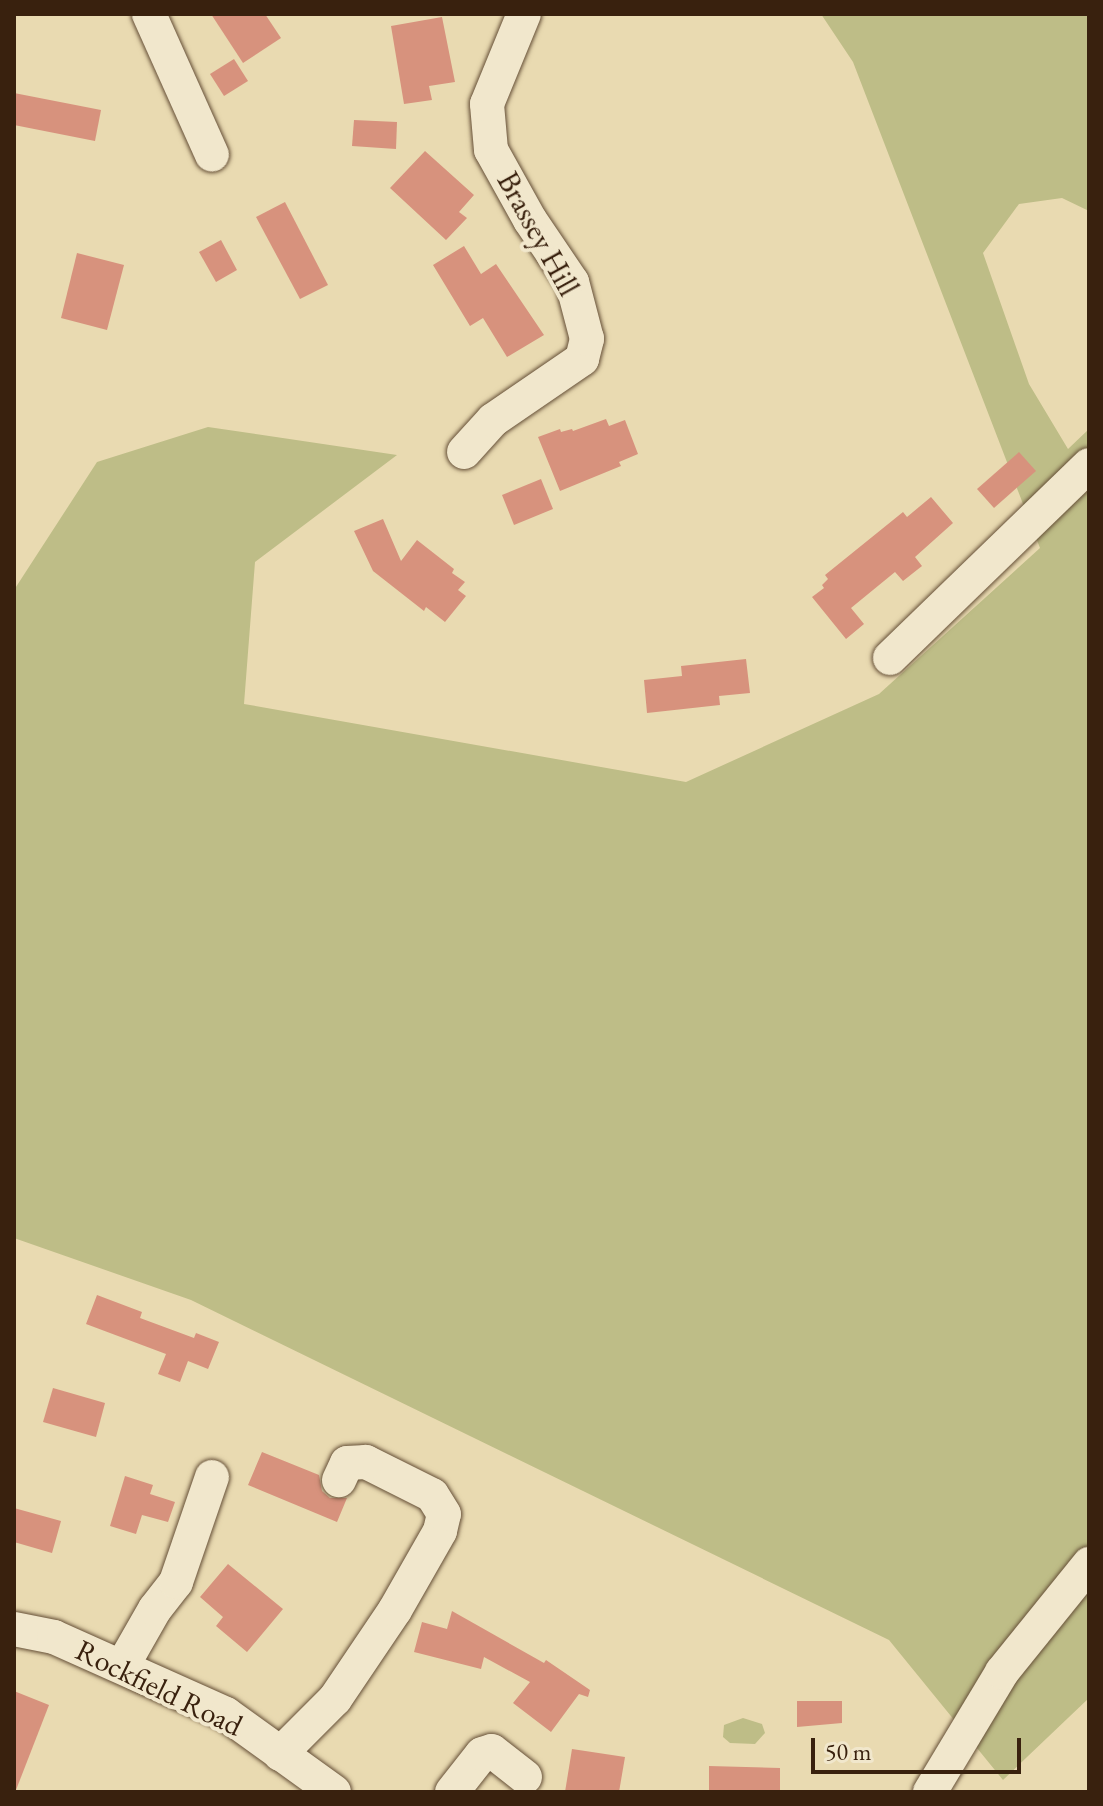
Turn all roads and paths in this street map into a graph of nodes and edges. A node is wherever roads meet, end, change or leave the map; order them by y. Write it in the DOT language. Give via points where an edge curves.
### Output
graph roads {
  1 [pos="149,14"];
  2 [pos="524,14"];
  3 [pos="212,155"];
  4 [pos="464,452"];
  5 [pos="1089,465"];
  6 [pos="890,658"];
  7 [pos="212,1477"];
  8 [pos="339,1480"];
  9 [pos="1089,1564"];
  10 [pos="14,1629"];
  11 [pos="123,1665"];
  12 [pos="280,1754"];
  13 [pos="525,1777"];
  14 [pos="334,1792"];
  15 [pos="452,1792"];
  16 [pos="930,1792"];
  1 -- 3 [label="street"];
  2 -- 4 [label="street, Brassey Hill" via="487,104 491,150 572,282 596,360 493,420"];
  5 -- 6 [label="street"];
  7 -- 11 [label="street" via="176,1582"];
  8 -- 12 [label="street" via="347,1463 366,1462 432,1495 444,1514 440,1531 395,1610 335,1699"];
  9 -- 16 [label="street" via="1002,1672"];
  10 -- 11 [label="street, Rockfield Road" via="54,1637"];
  11 -- 12 [label="street, Rockfield Road" via="226,1714"];
  12 -- 14 [label="street, Rockfield Road"];
  13 -- 15 [label="street" via="492,1751 482,1754"];
}
